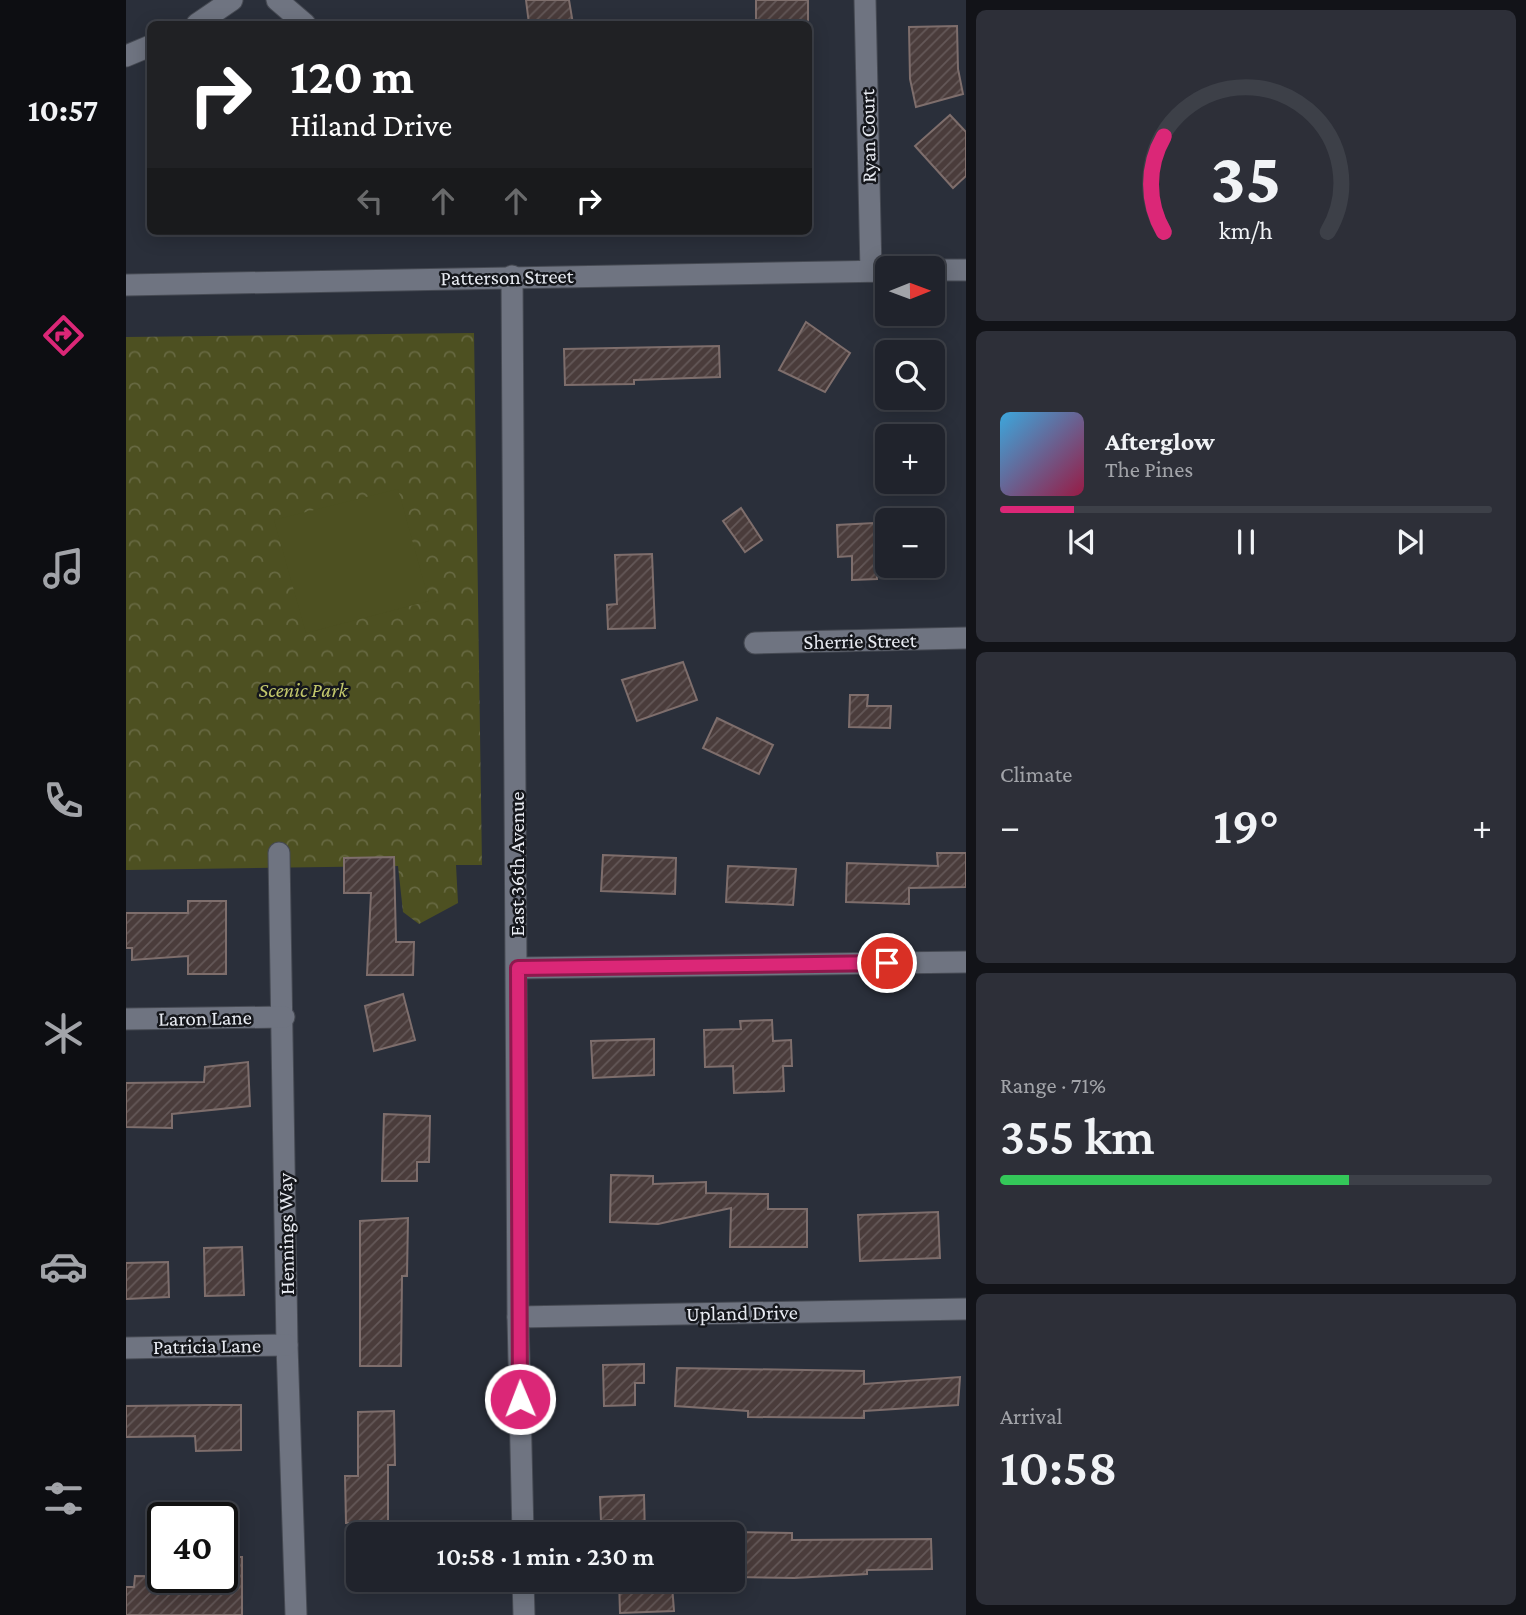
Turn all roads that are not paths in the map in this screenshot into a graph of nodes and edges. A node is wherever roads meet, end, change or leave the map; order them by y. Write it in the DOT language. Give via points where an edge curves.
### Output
graph roads {
  1 [pos="232,0"];
  2 [pos="277,0"];
  3 [pos="865,0"];
  4 [pos="201,21"];
  5 [pos="302,21"];
  6 [pos="147,47"];
  7 [pos="126,55"];
  8 [pos="878,256"];
  9 [pos="945,270"];
  10 [pos="966,270"];
  11 [pos="875,271"];
  12 [pos="512,276"];
  13 [pos="126,285"];
  14 [pos="966,638"];
  15 [pos="755,643"];
  16 [pos="279,853"];
  17 [pos="966,962"];
  18 [pos="518,968"];
  19 [pos="284,1017"];
  20 [pos="126,1019"];
  21 [pos="966,1309"];
  22 [pos="518,1317"];
  23 [pos="287,1345"];
  24 [pos="126,1348"];
  25 [pos="523,1522"];
  26 [pos="523,1592"];
  27 [pos="296,1615"];
  28 [pos="524,1615"];
  1 -- 4 [label="street"];
  2 -- 5 [label="street"];
  3 -- 8 [label="street, Ryan Court"];
  6 -- 7 [label="street"];
  9 -- 10 [label="street"];
  11 -- 12 [label="street, Patterson Street"];
  12 -- 13 [label="street, Patterson Street"];
  12 -- 18 [label="street, East 36th Avenue"];
  14 -- 15 [label="street, Sherrie Street"];
  16 -- 19 [label="street, Hennings Way"];
  17 -- 18 [label="street"];
  18 -- 22 [label="street, East 36th Avenue"];
  19 -- 20 [label="street, Laron Lane"];
  19 -- 23 [label="street, Hennings Way"];
  21 -- 22 [label="street, Upland Drive"];
  22 -- 25 [label="street, East 36th Avenue"];
  23 -- 24 [label="street, Patricia Lane"];
  23 -- 27 [label="street, Hennings Way"];
  26 -- 28 [label="street"];
}
